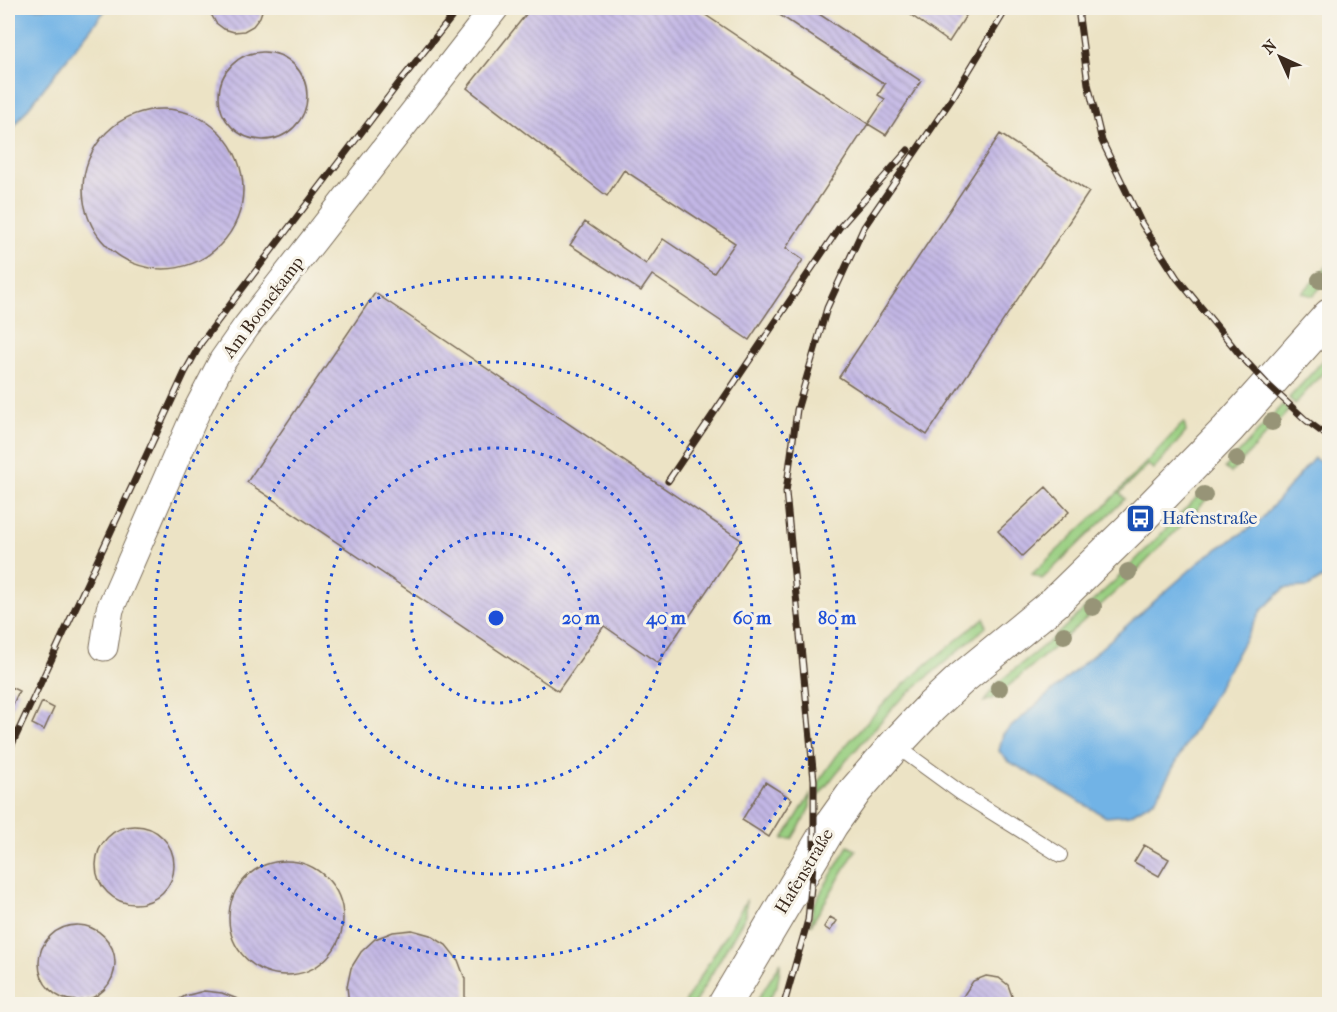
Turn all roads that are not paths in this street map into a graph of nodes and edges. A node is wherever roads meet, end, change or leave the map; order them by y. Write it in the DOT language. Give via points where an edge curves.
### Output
graph roads {
  1 [pos="495,8"];
  2 [pos="1329,315"];
  3 [pos="104,647"];
  4 [pos="895,745"];
  5 [pos="1060,855"];
  6 [pos="725,1005"];
  1 -- 3 [label="street, Am Boonekamp" via="223,360 197,410 110,609"];
  2 -- 4 [label="street, Hafenstraße" via="1228,429 1130,529 1055,602 938,700"];
  4 -- 5 [label="lane" via="961,793"];
  4 -- 6 [label="street, Hafenstraße" via="831,825"];
}
